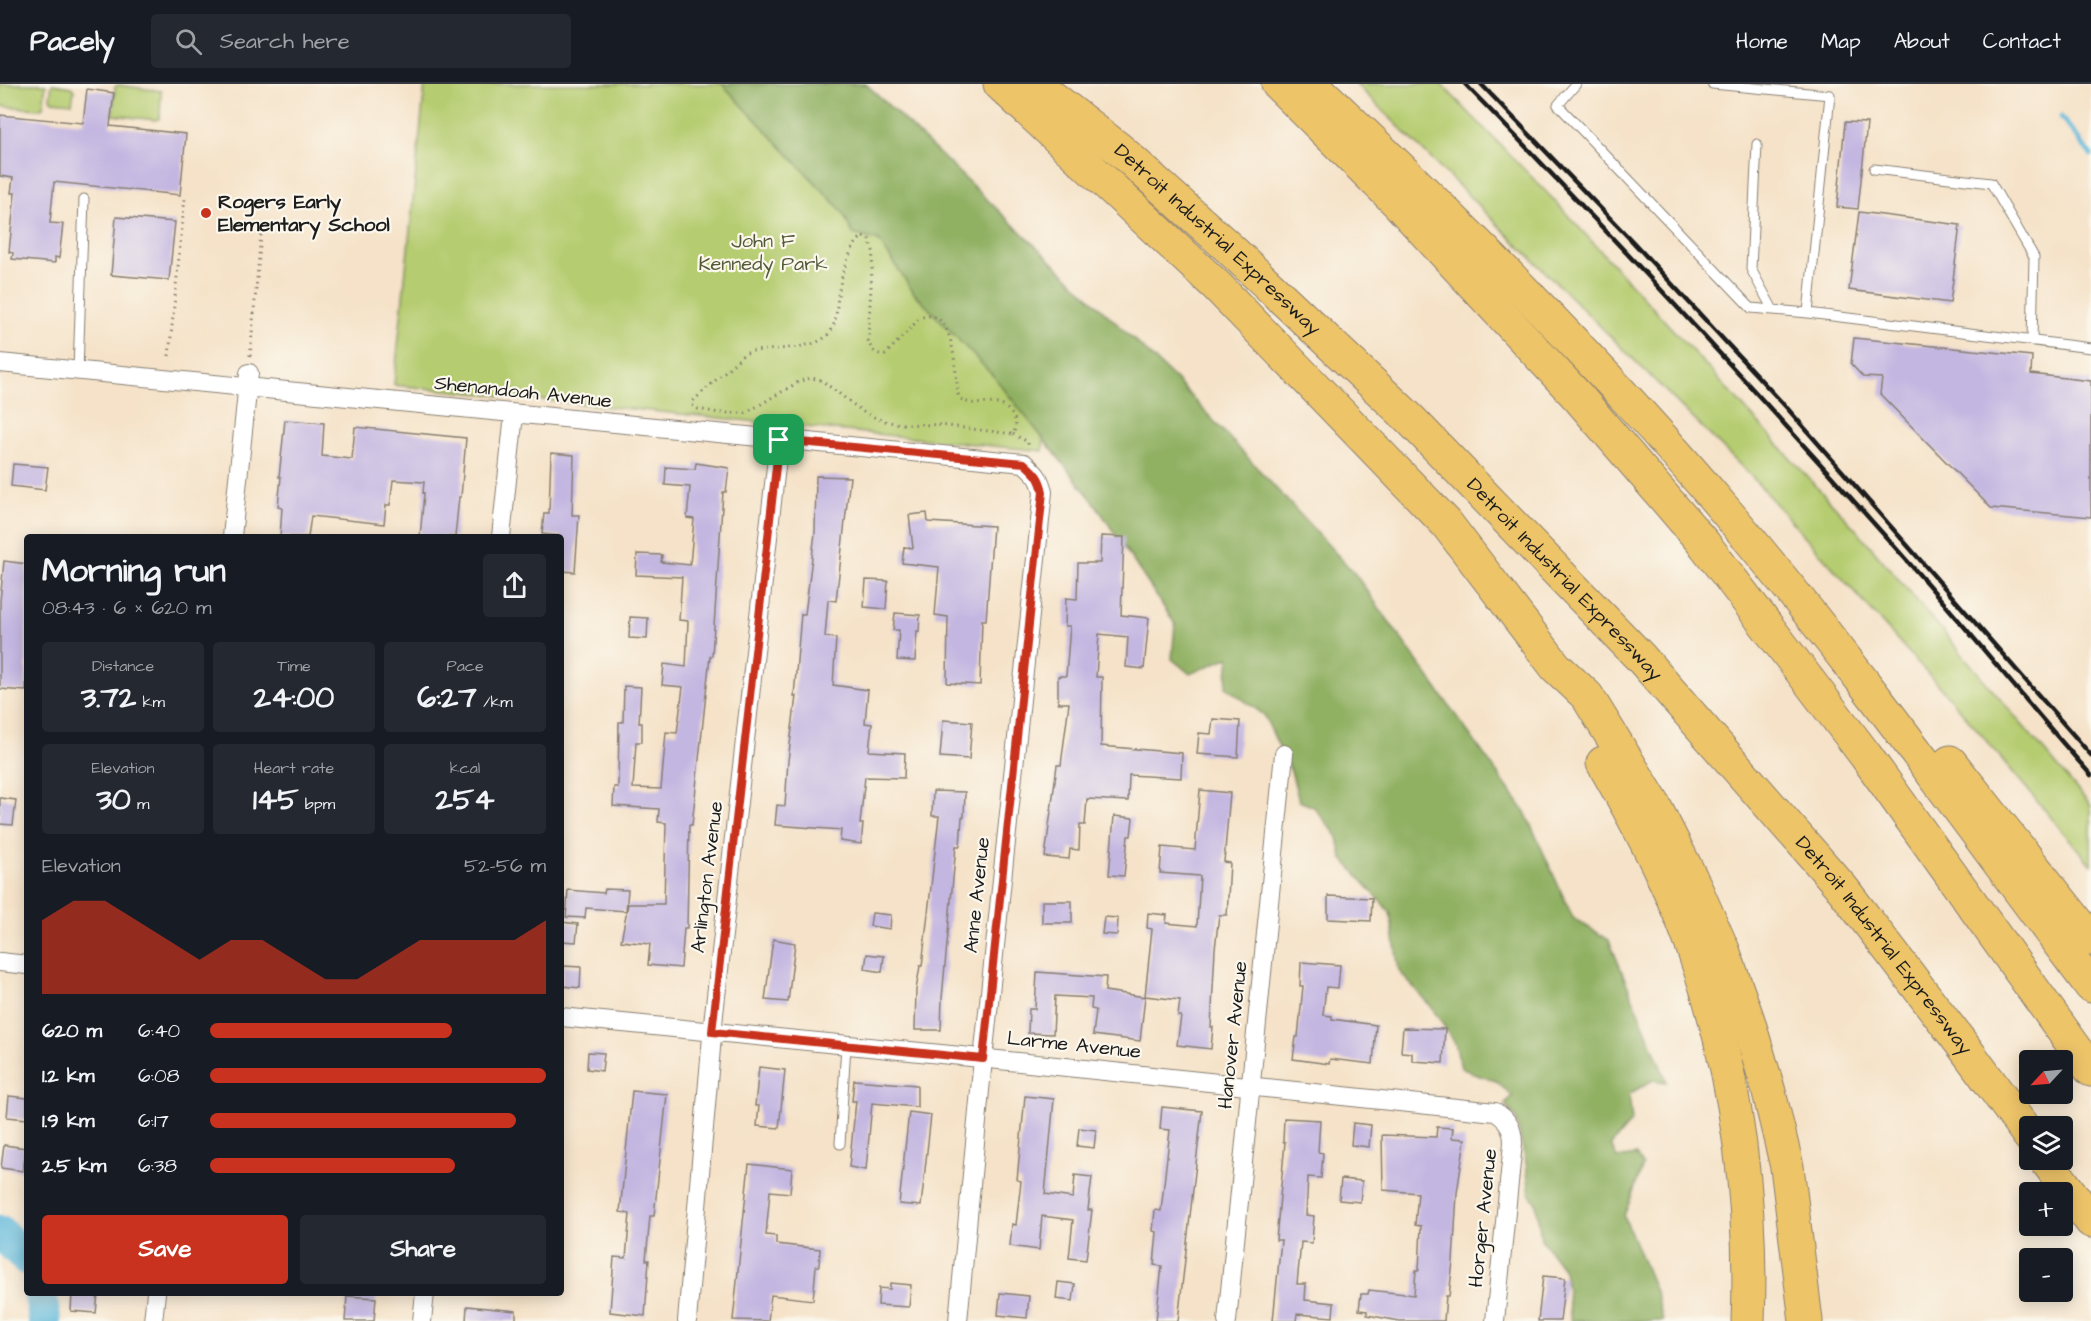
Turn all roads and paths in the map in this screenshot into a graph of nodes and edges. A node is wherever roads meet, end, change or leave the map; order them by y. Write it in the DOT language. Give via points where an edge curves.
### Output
graph roads {
  1 [pos="1000,84"];
  2 [pos="1035,84"];
  3 [pos="1278,84"];
  4 [pos="1312,84"];
  5 [pos="1576,84"];
  6 [pos="1712,84"];
  7 [pos="1757,144"];
  8 [pos="1874,169"];
  9 [pos="184,197"];
  10 [pos="84,199"];
  11 [pos="262,223"];
  12 [pos="1773,310"];
  13 [pos="1808,313"];
  14 [pos="2032,341"];
  15 [pos="2091,348"];
  16 [pos="169,356"];
  17 [pos="0,363"];
  18 [pos="78,371"];
  19 [pos="249,374"];
  20 [pos="514,414"];
  21 [pos="1013,434"];
  22 [pos="779,440"];
  23 [pos="1028,455"];
  24 [pos="1037,475"];
  25 [pos="1728,514"];
  26 [pos="232,534"];
  27 [pos="501,534"];
  28 [pos="1556,667"];
  29 [pos="1284,754"];
  30 [pos="2091,939"];
  31 [pos="0,962"];
  32 [pos="24,965"];
  33 [pos="2091,986"];
  34 [pos="564,1017"];
  35 [pos="712,1032"];
  36 [pos="846,1045"];
  37 [pos="983,1059"];
  38 [pos="2091,1070"];
  39 [pos="1251,1086"];
  40 [pos="1507,1121"];
  41 [pos="2019,1122"];
  42 [pos="840,1144"];
  43 [pos="2053,1170"];
  44 [pos="2091,1221"];
  45 [pos="156,1296"];
  46 [pos="425,1296"];
  47 [pos="153,1321"];
  48 [pos="422,1321"];
  49 [pos="687,1321"];
  50 [pos="958,1321"];
  51 [pos="1227,1321"];
  52 [pos="1495,1321"];
  53 [pos="1748,1321"];
  54 [pos="1806,1321"];
  1 -- 28 [label="highway" via="1218,287 1438,515"];
  2 -- 41 [label="highway, Detroit Industrial Expressway" via="1119,149 1410,419 1641,658 1842,888"];
  3 -- 38 [label="highway" via="1398,203 1571,390 1704,545 1866,756"];
  4 -- 25 [label="highway" via="1478,244 1615,386"];
  5 -- 12 [label="lane" via="1558,105 1750,308"];
  6 -- 13 [label="lane" via="1830,96"];
  7 -- 12 [label="lane" via="1751,269"];
  8 -- 14 [label="lane" via="1991,183 2034,257"];
  9 -- 16 [label="path"];
  10 -- 18 [label="lane"];
  11 -- 19 [label="path"];
  12 -- 13 [label="lane"];
  13 -- 14 [label="lane"];
  14 -- 15 [label="lane"];
  17 -- 18 [label="street, Shenandoah Avenue"];
  18 -- 19 [label="street, Shenandoah Avenue"];
  19 -- 20 [label="street, Shenandoah Avenue"];
  19 -- 26 [label="street"];
  20 -- 22 [label="street, Shenandoah Avenue"];
  20 -- 27 [label="street"];
  21 -- 21 [label="path" via="884,421 866,414 821,380 811,378 746,413 698,409 692,405 744,354 822,340 836,321 839,289 856,239 863,237 873,251 870,348 885,355 920,318 927,314 937,316 949,336 961,399 971,403 998,402 1006,407 1015,418"];
  21 -- 23 [label="path" via="1028,442"];
  22 -- 24 [label="street, Shenandoah Avenue" via="1024,463"];
  22 -- 35 [label="street, Arlington Avenue"];
  24 -- 37 [label="street, Anne Avenue" via="1043,492"];
  25 -- 30 [label="highway" via="1789,568"];
  25 -- 33 [label="highway" via="1870,691"];
  28 -- 53 [label="highway" via="1585,732 1637,822 1701,972 1721,1046 1746,1194"];
  28 -- 54 [label="highway" via="1587,696 1653,803 1723,950 1748,1020 1784,1156"];
  29 -- 39 [label="street, Hanover Avenue"];
  31 -- 32 [label="street"];
  34 -- 35 [label="street, Larme Avenue"];
  35 -- 36 [label="street, Larme Avenue"];
  35 -- 49 [label="street, Arlington Avenue"];
  36 -- 37 [label="street, Larme Avenue"];
  36 -- 42 [label="lane"];
  37 -- 39 [label="street, Larme Avenue"];
  37 -- 50 [label="street, Anne Avenue"];
  39 -- 40 [label="street, Larme Avenue" via="1488,1110"];
  39 -- 51 [label="street, Hanover Avenue"];
  40 -- 52 [label="street, Horger Avenue" via="1513,1143"];
  43 -- 44 [label="highway"];
  45 -- 47 [label="street"];
  46 -- 48 [label="street"];
}
